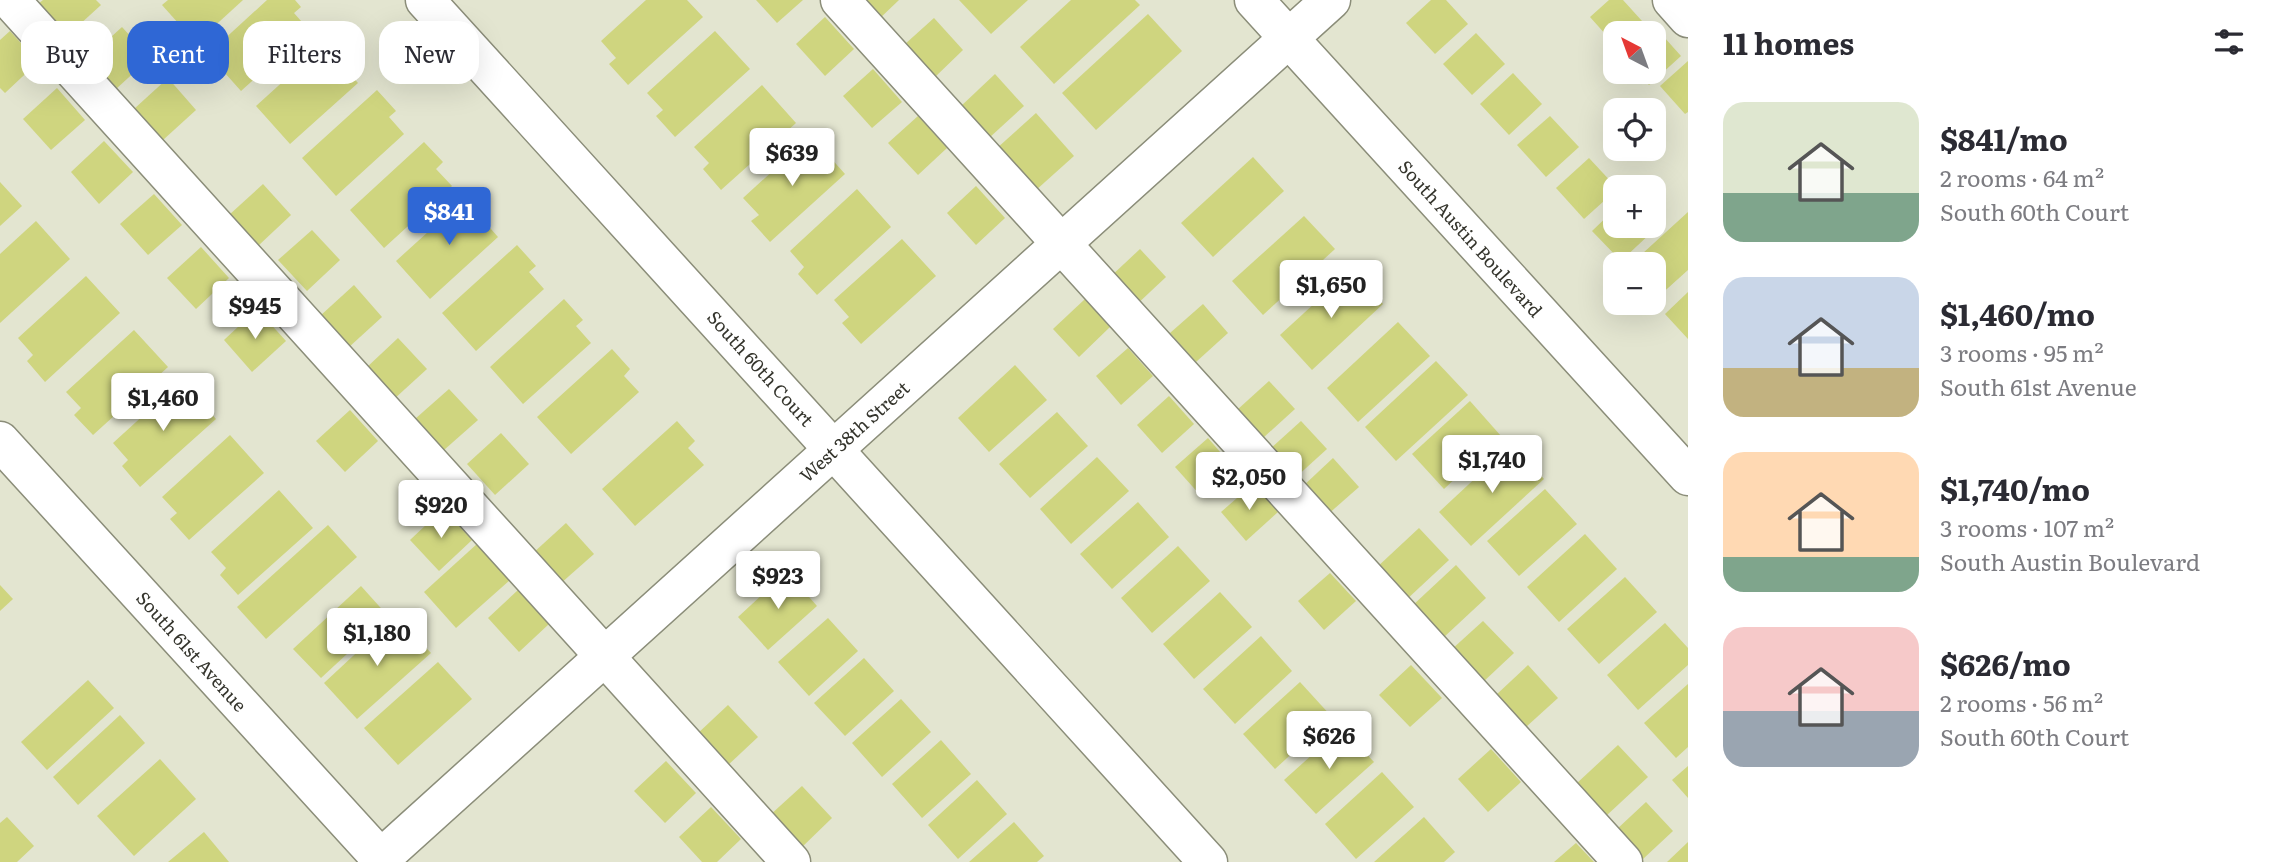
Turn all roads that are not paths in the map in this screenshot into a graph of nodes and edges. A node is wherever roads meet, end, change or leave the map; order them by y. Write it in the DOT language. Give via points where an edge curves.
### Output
graph roads {
  1 [pos="10,0"];
  2 [pos="425,0"];
  3 [pos="840,0"];
  4 [pos="1254,0"];
  5 [pos="1331,0"];
  6 [pos="1672,0"];
  7 [pos="1688,18"];
  8 [pos="1289,38"];
  9 [pos="1062,244"];
  10 [pos="0,441"];
  11 [pos="835,449"];
  12 [pos="1688,476"];
  13 [pos="604,656"];
  14 [pos="381,861"];
  15 [pos="790,862"];
  16 [pos="1208,862"];
  17 [pos="1623,862"];
  1 -- 13 [label="street"];
  2 -- 11 [label="street, South 60th Court"];
  3 -- 9 [label="street"];
  4 -- 8 [label="street, South Austin Boulevard"];
  5 -- 8 [label="street, West 38th Street"];
  6 -- 7 [label="street"];
  8 -- 9 [label="street, West 38th Street"];
  8 -- 12 [label="street, South Austin Boulevard"];
  9 -- 11 [label="street, West 38th Street"];
  9 -- 17 [label="street"];
  10 -- 14 [label="street, South 61st Avenue"];
  11 -- 13 [label="street, West 38th Street"];
  11 -- 16 [label="street, South 60th Court"];
  13 -- 14 [label="street, West 38th Street"];
  13 -- 15 [label="street"];
}
